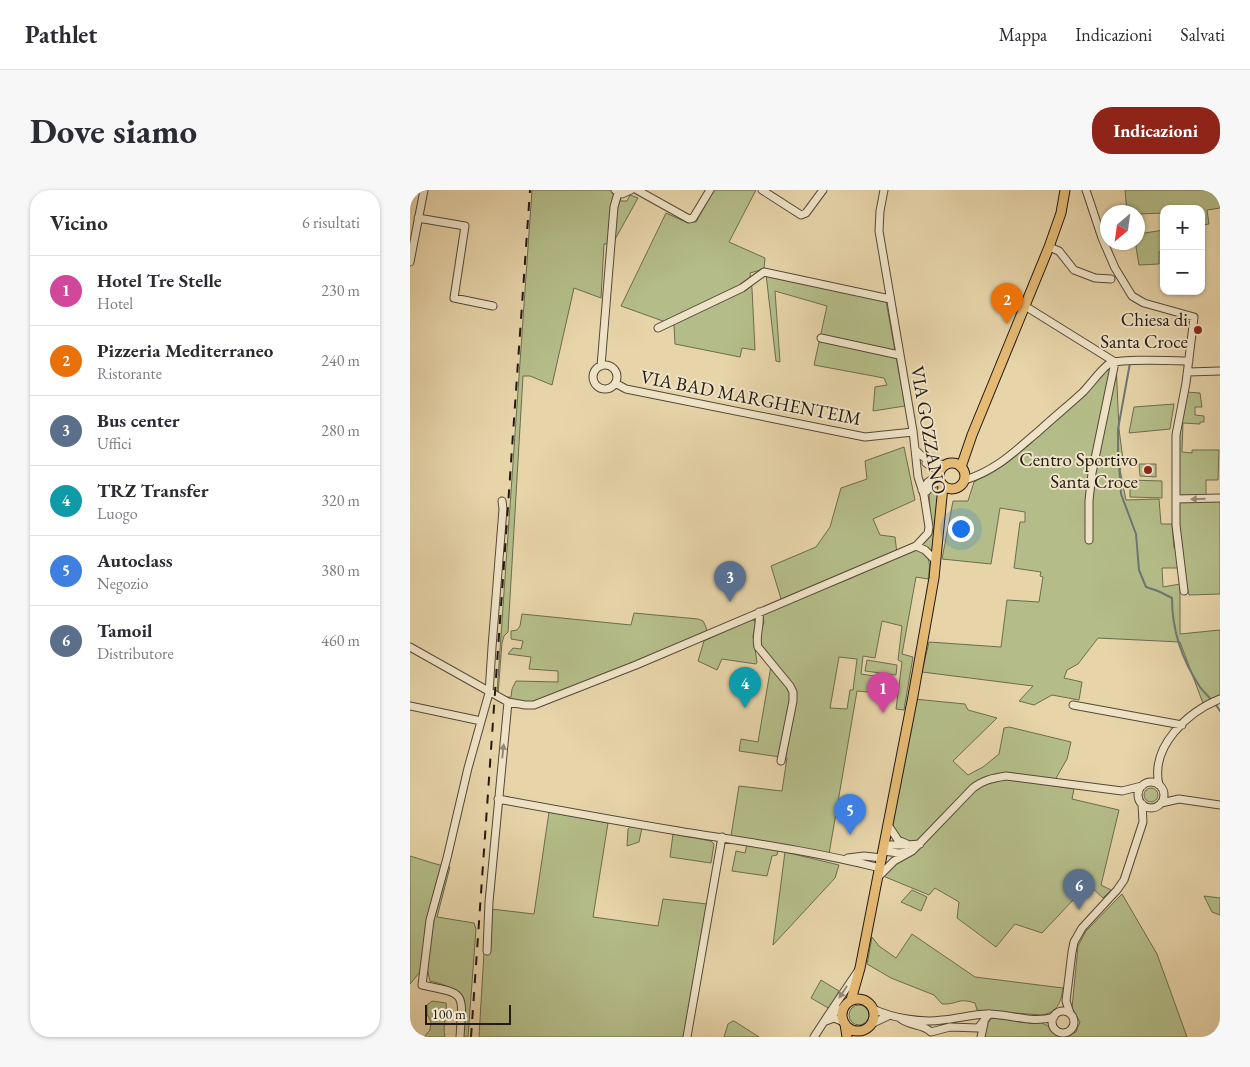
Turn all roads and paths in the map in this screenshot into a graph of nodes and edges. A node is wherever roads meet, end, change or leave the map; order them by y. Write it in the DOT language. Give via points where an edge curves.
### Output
graph roads {
  1 [pos="424,190"];
  2 [pos="631,190"];
  3 [pos="710,190"];
  4 [pos="762,190"];
  5 [pos="823,190"];
  6 [pos="884,190"];
  7 [pos="1064,190"];
  8 [pos="1086,190"];
  9 [pos="617,192"];
  10 [pos="642,192"];
  11 [pos="418,218"];
  12 [pos="1049,247"];
  13 [pos="410,262"];
  14 [pos="1110,279"];
  15 [pos="890,299"];
  16 [pos="493,306"];
  17 [pos="1025,306"];
  18 [pos="658,328"];
  19 [pos="821,338"];
  20 [pos="900,355"];
  21 [pos="1189,361"];
  22 [pos="1115,362"];
  23 [pos="601,366"];
  24 [pos="1220,371"];
  25 [pos="1188,372"];
  26 [pos="615,383"];
  27 [pos="913,432"];
  28 [pos="972,435"];
  29 [pos="915,449"];
  30 [pos="948,464"];
  31 [pos="961,467"];
  32 [pos="965,480"];
  33 [pos="943,481"];
  34 [pos="923,493"];
  35 [pos="1220,498"];
  36 [pos="1176,499"];
  37 [pos="502,501"];
  38 [pos="1089,540"];
  39 [pos="916,546"];
  40 [pos="936,561"];
  41 [pos="1184,591"];
  42 [pos="758,612"];
  43 [pos="410,648"];
  44 [pos="490,692"];
  45 [pos="1215,701"];
  46 [pos="508,702"];
  47 [pos="1073,705"];
  48 [pos="410,706"];
  49 [pos="481,721"];
  50 [pos="1182,725"];
  51 [pos="781,761"];
  52 [pos="1158,768"];
  53 [pos="1144,784"];
  54 [pos="1161,787"];
  55 [pos="1122,791"];
  56 [pos="498,799"];
  57 [pos="1179,799"];
  58 [pos="1141,802"];
  59 [pos="1158,805"];
  60 [pos="1220,805"];
  61 [pos="1143,822"];
  62 [pos="888,825"];
  63 [pos="722,837"];
  64 [pos="916,844"];
  65 [pos="883,851"];
  66 [pos="908,852"];
  67 [pos="845,859"];
  68 [pos="879,872"];
  69 [pos="487,951"];
  70 [pos="860,968"];
  71 [pos="866,1001"];
  72 [pos="1066,1001"];
  73 [pos="848,1003"];
  74 [pos="873,1009"];
  75 [pos="1070,1013"];
  76 [pos="1057,1014"];
  77 [pos="888,1016"];
  78 [pos="987,1016"];
  79 [pos="827,1017"];
  80 [pos="899,1017"];
  81 [pos="1043,1020"];
  82 [pos="845,1023"];
  83 [pos="871,1024"];
  84 [pos="822,1025"];
  85 [pos="1054,1027"];
  86 [pos="857,1034"];
  87 [pos="460,1037"];
  88 [pos="687,1037"];
  89 [pos="814,1037"];
  90 [pos="847,1037"];
  91 [pos="981,1037"];
  1 -- 11 [label="street"];
  2 -- 9 [label="street" via="626,194"];
  3 -- 10 [label="street" via="694,218 688,219"];
  4 -- 5 [label="street" via="801,215"];
  6 -- 15 [label="street, VIA GOZZANO" via="879,231"];
  7 -- 12 [label="main road"];
  8 -- 21 [label="street" via="1105,245 1132,296 1144,303 1194,318"];
  9 -- 23 [label="street"];
  11 -- 13 [label="street"];
  11 -- 16 [label="street" via="465,226 454,298"];
  12 -- 14 [label="street" via="1059,251 1074,270 1095,278"];
  12 -- 17 [label="main road"];
  15 -- 18 [label="street" via="764,272 742,288"];
  15 -- 20 [label="street, VIA GOZZANO"];
  17 -- 22 [label="street"];
  17 -- 28 [label="main road"];
  19 -- 20 [label="street, VIA GOZZANO"];
  20 -- 27 [label="street, VIA GOZZANO"];
  21 -- 22 [label="street"];
  21 -- 25 [label="street"];
  22 -- 32 [label="street" via="1108,364 1079,395 1003,462 982,475"];
  22 -- 38 [label="street" via="1092,473"];
  23 -- 26 [label="street" via="609,366 615,371"];
  23 -- 26 [label="street" via="594,374 596,384 606,389"];
  24 -- 25 [label="street"];
  25 -- 36 [label="street" via="1176,435"];
  26 -- 27 [label="street, VIA BAD MARGHENTEIM" via="626,389 865,438"];
  27 -- 29 [label="street, VIA GOZZANO"];
  28 -- 30 [label="main road" via="955,460"];
  28 -- 31 [label="main road"];
  29 -- 30 [label="street" via="929,461"];
  29 -- 33 [label="street"];
  29 -- 34 [label="street, VIA GOZZANO"];
  30 -- 31 [label="main road"];
  30 -- 33 [label="main road"];
  31 -- 32 [label="main road"];
  32 -- 33 [label="main road" via="958,488"];
  33 -- 34 [label="street" via="926,484"];
  33 -- 40 [label="main road, VIA GOZZANO"];
  34 -- 39 [label="street, VIA GOZZANO" via="928,534"];
  35 -- 36 [label="street, one-way"];
  36 -- 41 [label="street"];
  37 -- 44 [label="street"];
  39 -- 40 [label="street"];
  39 -- 42 [label="street"];
  40 -- 62 [label="main road, VIA GOZZANO"];
  42 -- 46 [label="street" via="542,703"];
  42 -- 51 [label="street" via="758,647 793,692"];
  43 -- 44 [label="street"];
  44 -- 46 [label="street"];
  44 -- 49 [label="street"];
  45 -- 50 [label="street"];
  56 -- 46 [label="street, one-way"];
  47 -- 50 [label="street"];
  48 -- 49 [label="street"];
  49 -- 87 [label="street" via="430,920 422,985 445,989 459,997"];
  50 -- 52 [label="street" via="1167,743"];
  52 -- 53 [label="street"];
  52 -- 54 [label="street"];
  53 -- 54 [label="street" via="1154,782"];
  53 -- 55 [label="street"];
  53 -- 58 [label="street" via="1138,794"];
  54 -- 57 [label="street"];
  54 -- 59 [label="street" via="1164,796"];
  55 -- 58 [label="street"];
  55 -- 64 [label="street" via="1006,776 991,778 973,788"];
  56 -- 63 [label="street"];
  56 -- 69 [label="street"];
  57 -- 59 [label="street"];
  57 -- 60 [label="street"];
  58 -- 59 [label="street" via="1148,808"];
  58 -- 61 [label="street"];
  59 -- 61 [label="street"];
  61 -- 72 [label="street" via="1124,880 1082,928 1074,942"];
  62 -- 64 [label="street" via="902,843"];
  62 -- 65 [label="main road"];
  63 -- 67 [label="street"];
  63 -- 88 [label="street"];
  64 -- 65 [label="street"];
  64 -- 66 [label="street"];
  65 -- 66 [label="street"];
  65 -- 67 [label="street"];
  65 -- 68 [label="main road"];
  66 -- 68 [label="street"];
  67 -- 68 [label="street"];
  68 -- 70 [label="main road"];
  70 -- 71 [label="main road" via="861,988"];
  70 -- 73 [label="main road"];
  70 -- 79 [label="street, one-way"];
  71 -- 73 [label="main road" via="859,998"];
  71 -- 74 [label="main road"];
  72 -- 75 [label="street"];
  72 -- 76 [label="street"];
  73 -- 79 [label="street"];
  73 -- 82 [label="main road" via="842,1014"];
  74 -- 77 [label="street"];
  74 -- 83 [label="main road"];
  75 -- 76 [label="street"];
  75 -- 85 [label="street" via="1074,1021 1071,1030 1062,1033"];
  76 -- 81 [label="street"];
  76 -- 85 [label="street" via="1052,1022"];
  77 -- 80 [label="street"];
  77 -- 83 [label="street"];
  78 -- 80 [label="street" via="940,1021"];
  78 -- 80 [label="street" via="978,1028 950,1027 931,1032"];
  78 -- 81 [label="street"];
  78 -- 91 [label="street"];
  79 -- 84 [label="street"];
  81 -- 85 [label="street"];
  82 -- 84 [label="street" via="831,1019"];
  82 -- 86 [label="main road"];
  82 -- 90 [label="main road"];
  83 -- 86 [label="main road"];
  84 -- 89 [label="street"];
}
